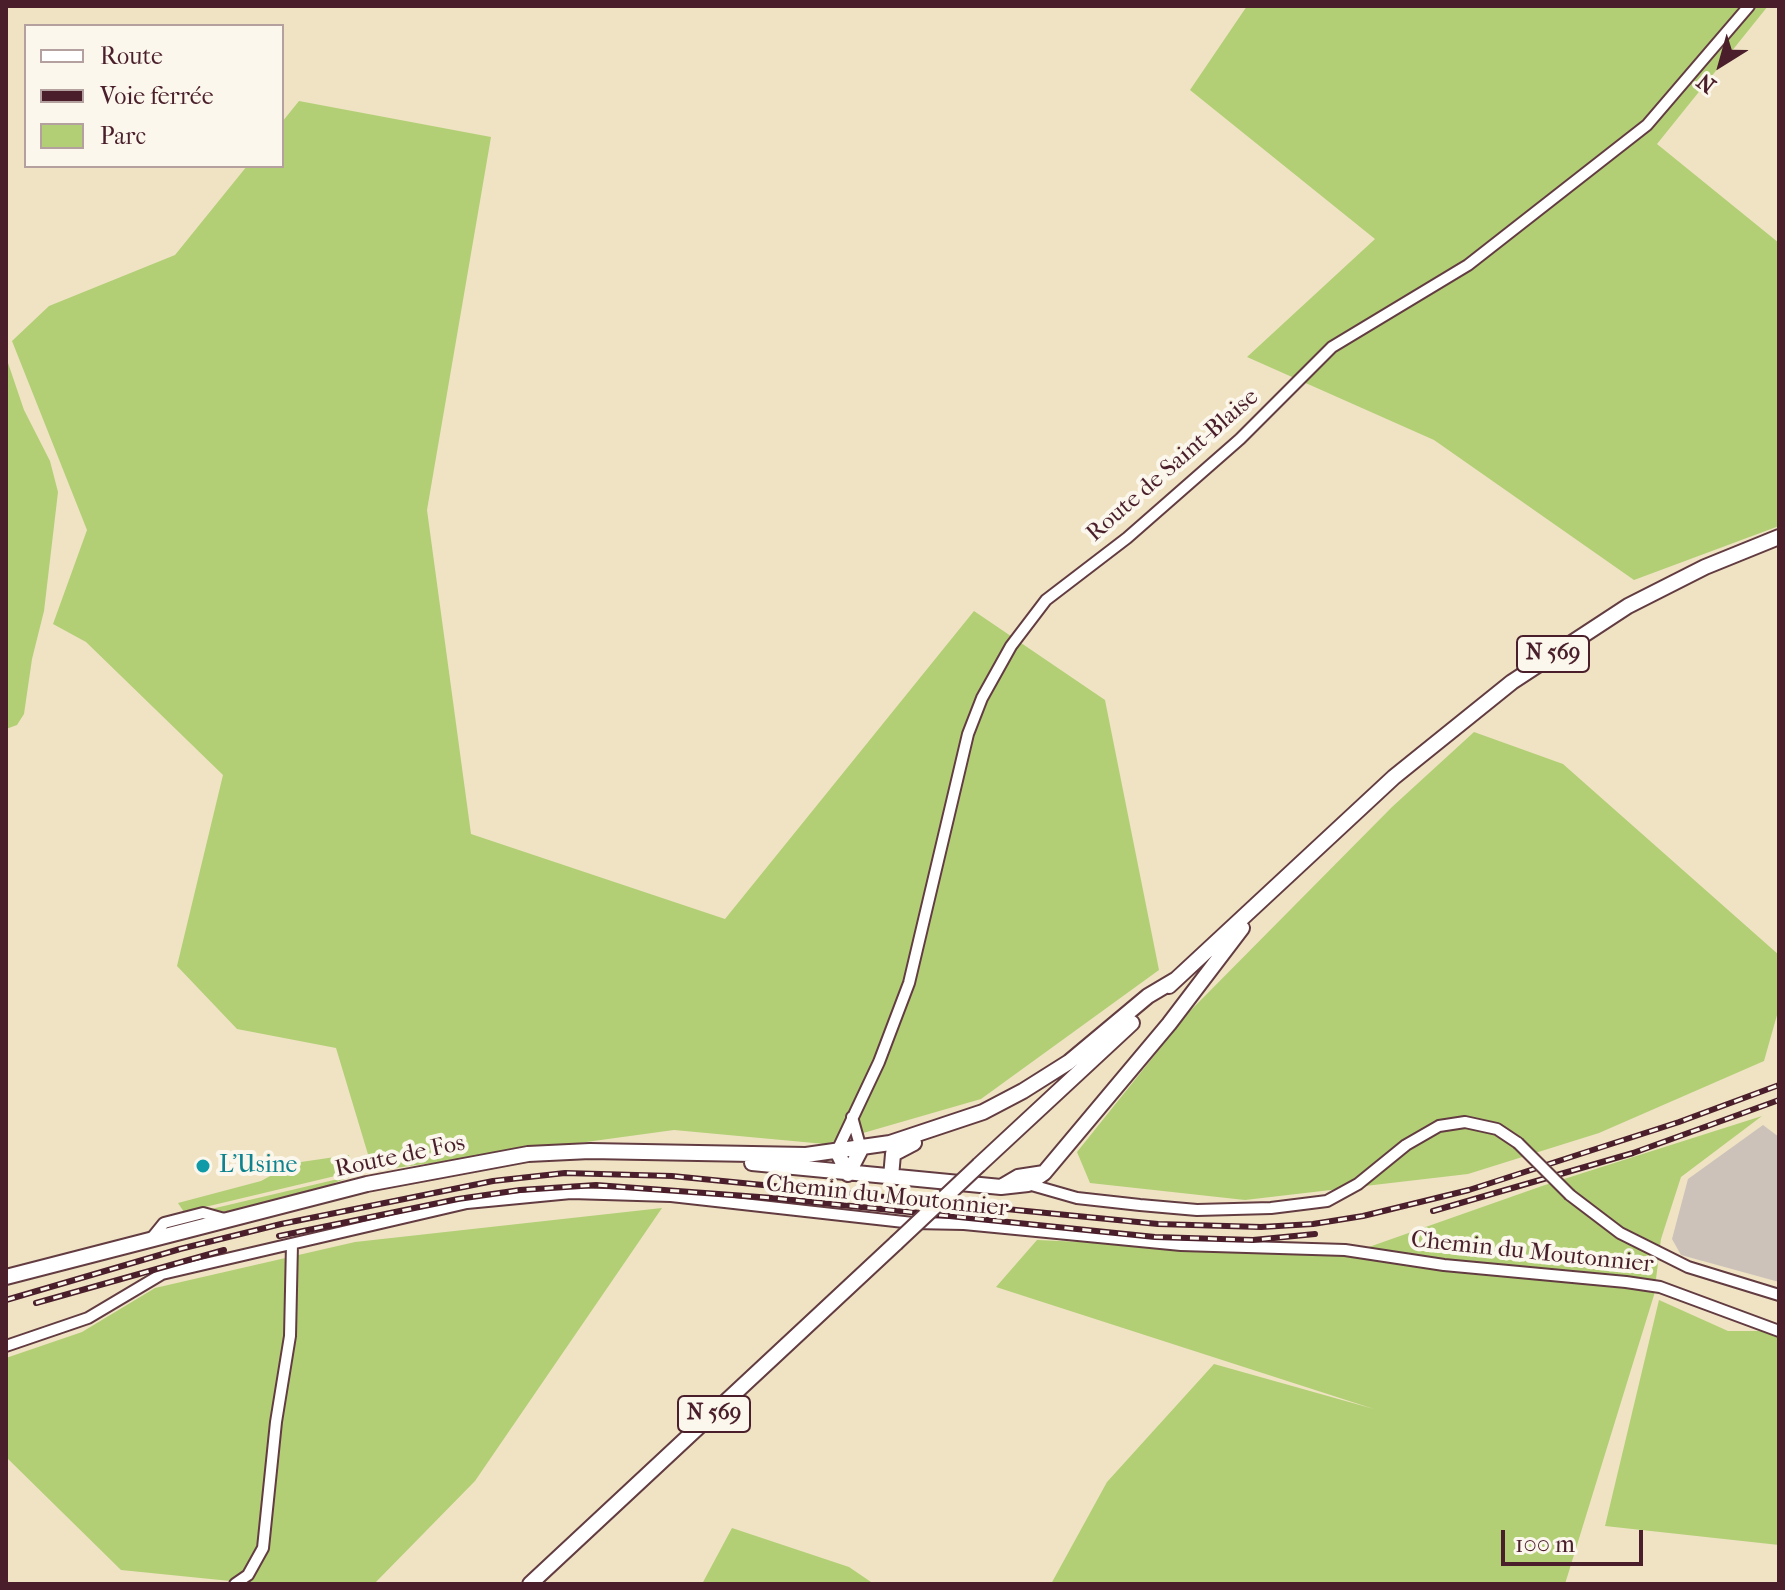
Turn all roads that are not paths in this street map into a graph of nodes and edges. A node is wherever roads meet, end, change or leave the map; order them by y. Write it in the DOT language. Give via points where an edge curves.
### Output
graph roads {
  1 [pos="1749,6"];
  2 [pos="1779,537"];
  3 [pos="1251,912"];
  4 [pos="1175,980"];
  5 [pos="983,1112"];
  6 [pos="852,1117"];
  7 [pos="861,1149"];
  8 [pos="837,1151"];
  9 [pos="668,1154"];
  10 [pos="1044,1173"];
  11 [pos="848,1174"];
  12 [pos="891,1177"];
  13 [pos="1028,1184"];
  14 [pos="1001,1187"];
  15 [pos="1063,1194"];
  16 [pos="292,1244"];
  17 [pos="6,1277"];
  18 [pos="1779,1295"];
  19 [pos="1779,1331"];
  20 [pos="6,1346"];
  21 [pos="235,1584"];
  22 [pos="530,1584"];
  1 -- 6 [label="street, Route de Saint-Blaise" via="1647,125 1468,265 1332,347 1240,439 1127,538 1046,600 1011,646 968,734 909,983"];
  2 -- 3 [label="main road, N 569" via="1628,606 1512,682 1394,777"];
  3 -- 4 [label="main road, N 569"];
  3 -- 10 [label="main road, N 569" via="1169,1024"];
  4 -- 5 [label="main road" via="1069,1062"];
  4 -- 22 [label="main road, N 569, bridge"];
  5 -- 7 [label="main road"];
  5 -- 12 [label="main road" via="962,1126 900,1148 891,1160"];
  6 -- 7 [label="street"];
  6 -- 8 [label="street, Route de Saint-Blaise"];
  7 -- 8 [label="main road"];
  7 -- 11 [label="main road"];
  7 -- 12 [label="main road" via="868,1162"];
  8 -- 9 [label="main road"];
  8 -- 11 [label="main road"];
  9 -- 11 [label="main road"];
  9 -- 17 [label="main road, Route de Fos" via="528,1154 367,1184"];
  10 -- 13 [label="main road"];
  10 -- 14 [label="main road" via="1018,1177"];
  10 -- 15 [label="street"];
  11 -- 12 [label="main road"];
  12 -- 14 [label="main road"];
  13 -- 14 [label="main road"];
  13 -- 15 [label="street"];
  15 -- 18 [label="street, bridge" via="1197,1210 1327,1201 1439,1126 1465,1122 1497,1129 1518,1143 1570,1195 1620,1233 1688,1267"];
  16 -- 19 [label="street, Chemin du Moutonnier" via="467,1203 571,1193 671,1196 1181,1245 1345,1250 1626,1282 1660,1287"];
  16 -- 20 [label="street, Chemin du Moutonnier" via="162,1274 88,1318"];
  16 -- 21 [label="street" via="290,1336 263,1548 248,1575"];
}
